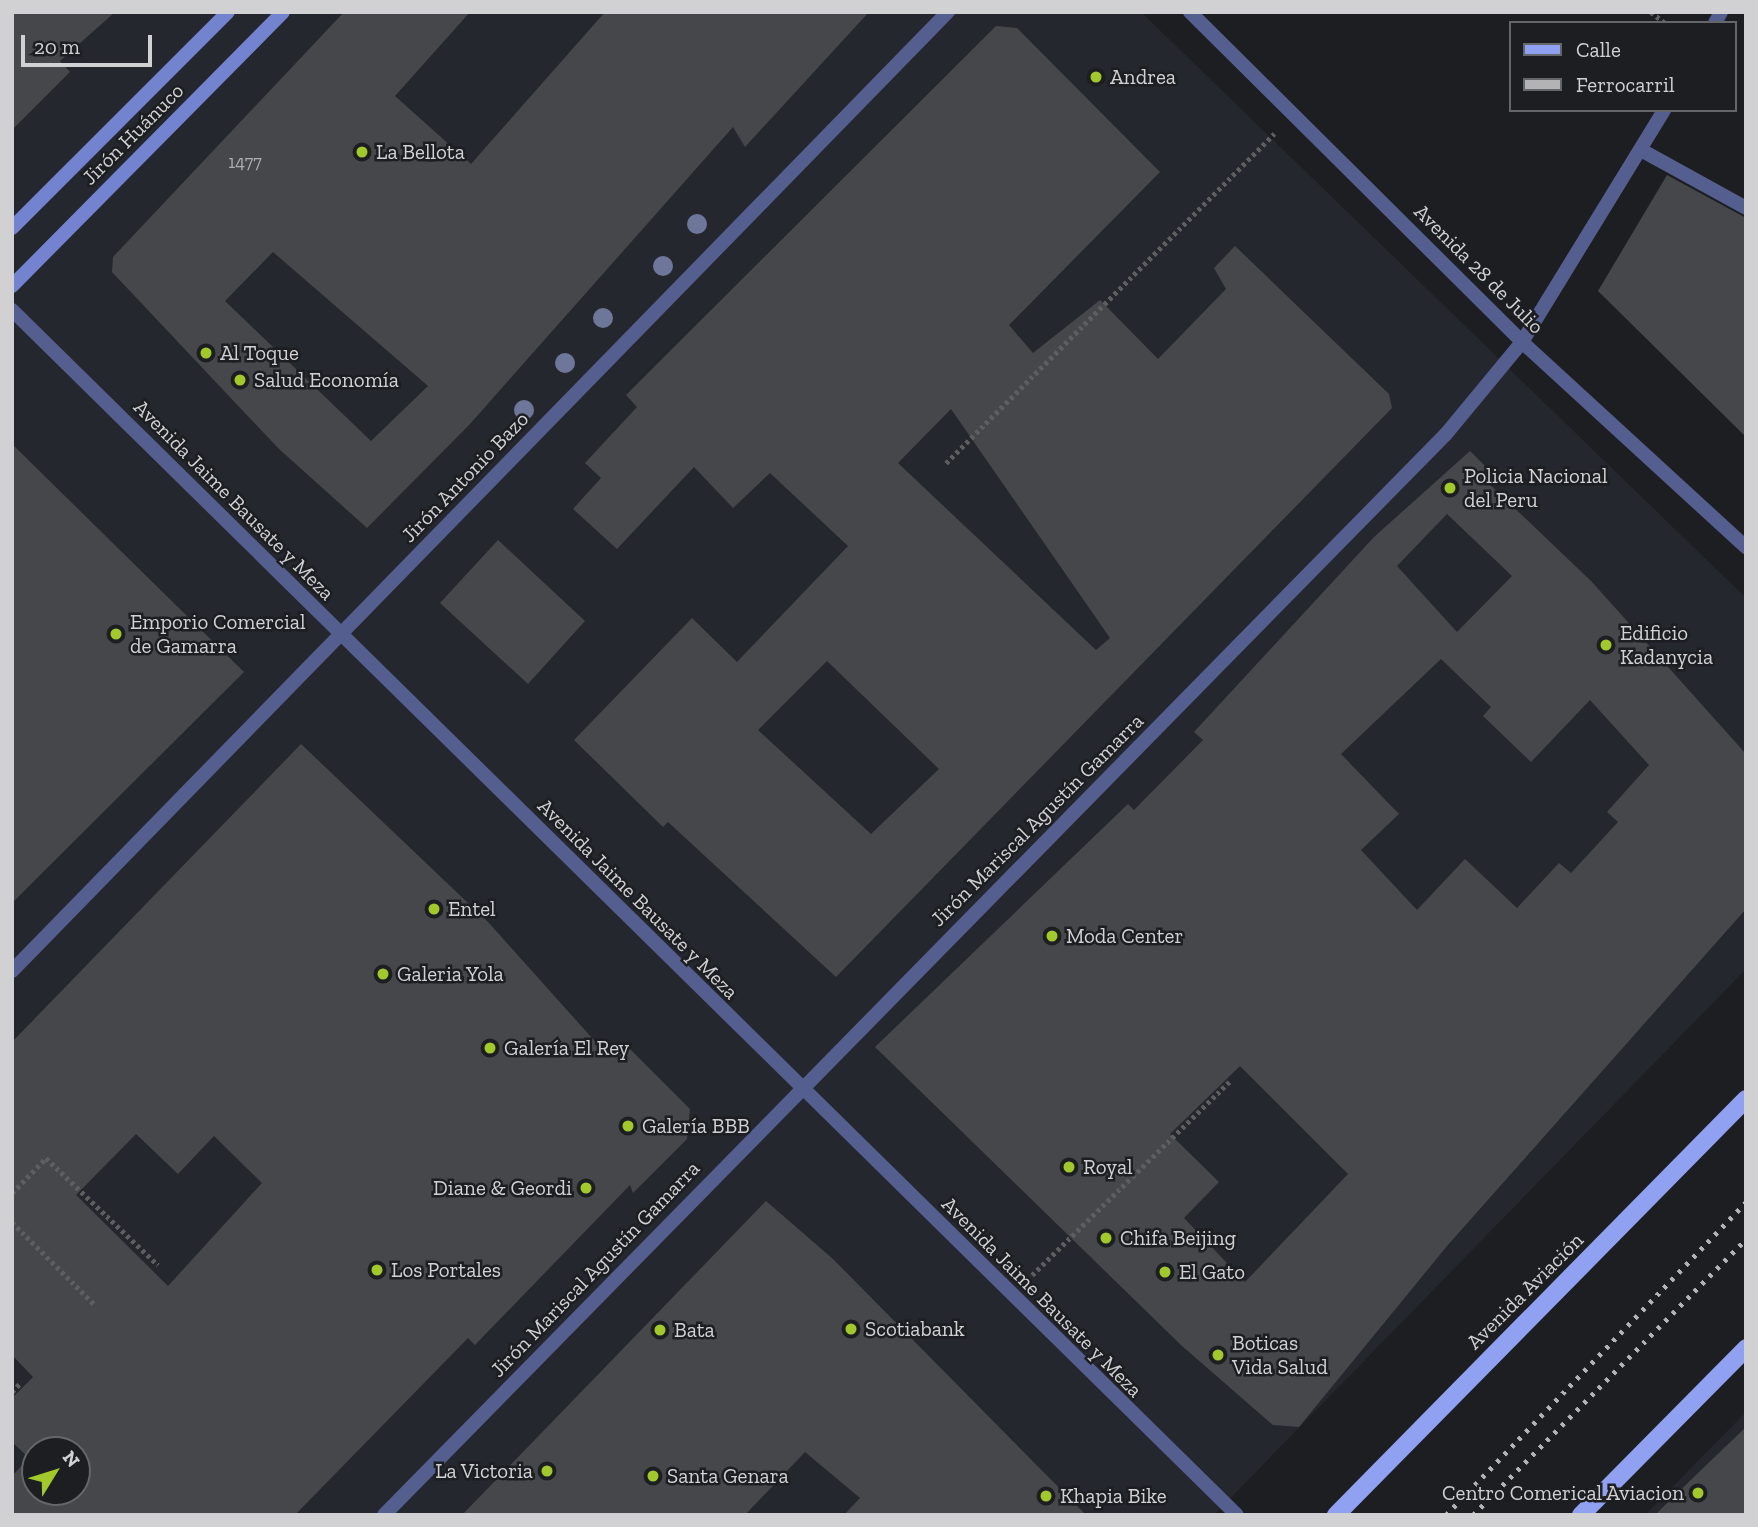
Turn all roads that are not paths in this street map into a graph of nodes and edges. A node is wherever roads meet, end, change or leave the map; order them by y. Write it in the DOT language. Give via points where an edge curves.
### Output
graph roads {
  1 [pos="228,12"];
  2 [pos="283,12"];
  3 [pos="948,12"];
  4 [pos="1190,12"];
  5 [pos="1663,112"];
  6 [pos="1641,149"];
  7 [pos="1746,208"];
  8 [pos="12,228"];
  9 [pos="12,286"];
  10 [pos="12,310"];
  11 [pos="1522,342"];
  12 [pos="1746,547"];
  13 [pos="340,635"];
  14 [pos="12,971"];
  15 [pos="801,1090"];
  16 [pos="1746,1099"];
  17 [pos="1746,1348"];
  18 [pos="384,1515"];
  19 [pos="1237,1515"];
  20 [pos="1336,1515"];
  21 [pos="1581,1515"];
  1 -- 8 [label="street, Jirón Huánuco"];
  2 -- 9 [label="street, Jirón Huánuco"];
  3 -- 13 [label="street, Jirón Antonio Bazo"];
  4 -- 11 [label="street, Avenida 28 de Julio"];
  5 -- 6 [label="street, Jirón Mariscal Agustín Gamarra"];
  6 -- 7 [label="street"];
  6 -- 11 [label="street, Jirón Mariscal Agustín Gamarra"];
  10 -- 13 [label="street, Avenida Jaime Bausate y Meza"];
  11 -- 12 [label="street, Avenida 28 de Julio"];
  11 -- 15 [label="street, Jirón Mariscal Agustín Gamarra" via="1446,434"];
  13 -- 14 [label="street, Jirón Antonio Bazo"];
  13 -- 15 [label="street, Avenida Jaime Bausate y Meza"];
  15 -- 18 [label="street, Jirón Mariscal Agustín Gamarra"];
  15 -- 19 [label="street, Avenida Jaime Bausate y Meza"];
  16 -- 20 [label="main road, Avenida Aviación"];
  17 -- 21 [label="main road"];
}
